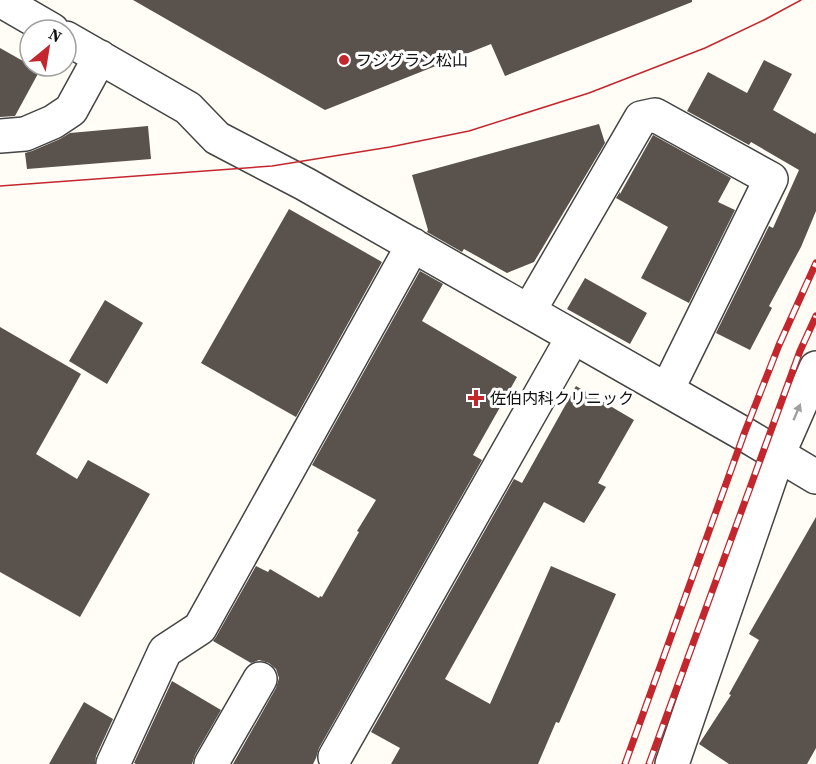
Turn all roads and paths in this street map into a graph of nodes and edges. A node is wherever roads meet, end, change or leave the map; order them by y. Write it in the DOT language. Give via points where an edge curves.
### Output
graph roads {
  1 [pos="0,0"];
  2 [pos="31,18"];
  3 [pos="78,45"];
  4 [pos="100,57"];
  5 [pos="0,136"];
  6 [pos="413,245"];
  7 [pos="529,311"];
  8 [pos="573,337"];
  9 [pos="816,368"];
  10 [pos="667,390"];
  11 [pos="778,455"];
  12 [pos="816,477"];
  13 [pos="260,679"];
  14 [pos="335,757"];
  15 [pos="679,761"];
  16 [pos="113,764"];
  17 [pos="211,764"];
  1 -- 2 [label="street"];
  3 -- 4 [label="street"];
  4 -- 5 [label="street" via="71,110 25,134"];
  4 -- 6 [label="street" via="188,108 217,138"];
  6 -- 7 [label="street"];
  6 -- 16 [label="street" via="200,628 165,651"];
  7 -- 8 [label="street"];
  7 -- 10 [label="street" via="641,118 655,115 771,179"];
  8 -- 10 [label="street"];
  8 -- 14 [label="street"];
  11 -- 9 [label="street, one-way"];
  10 -- 11 [label="street"];
  11 -- 12 [label="street"];
  11 -- 15 [label="street"];
  13 -- 17 [label="street"];
}
